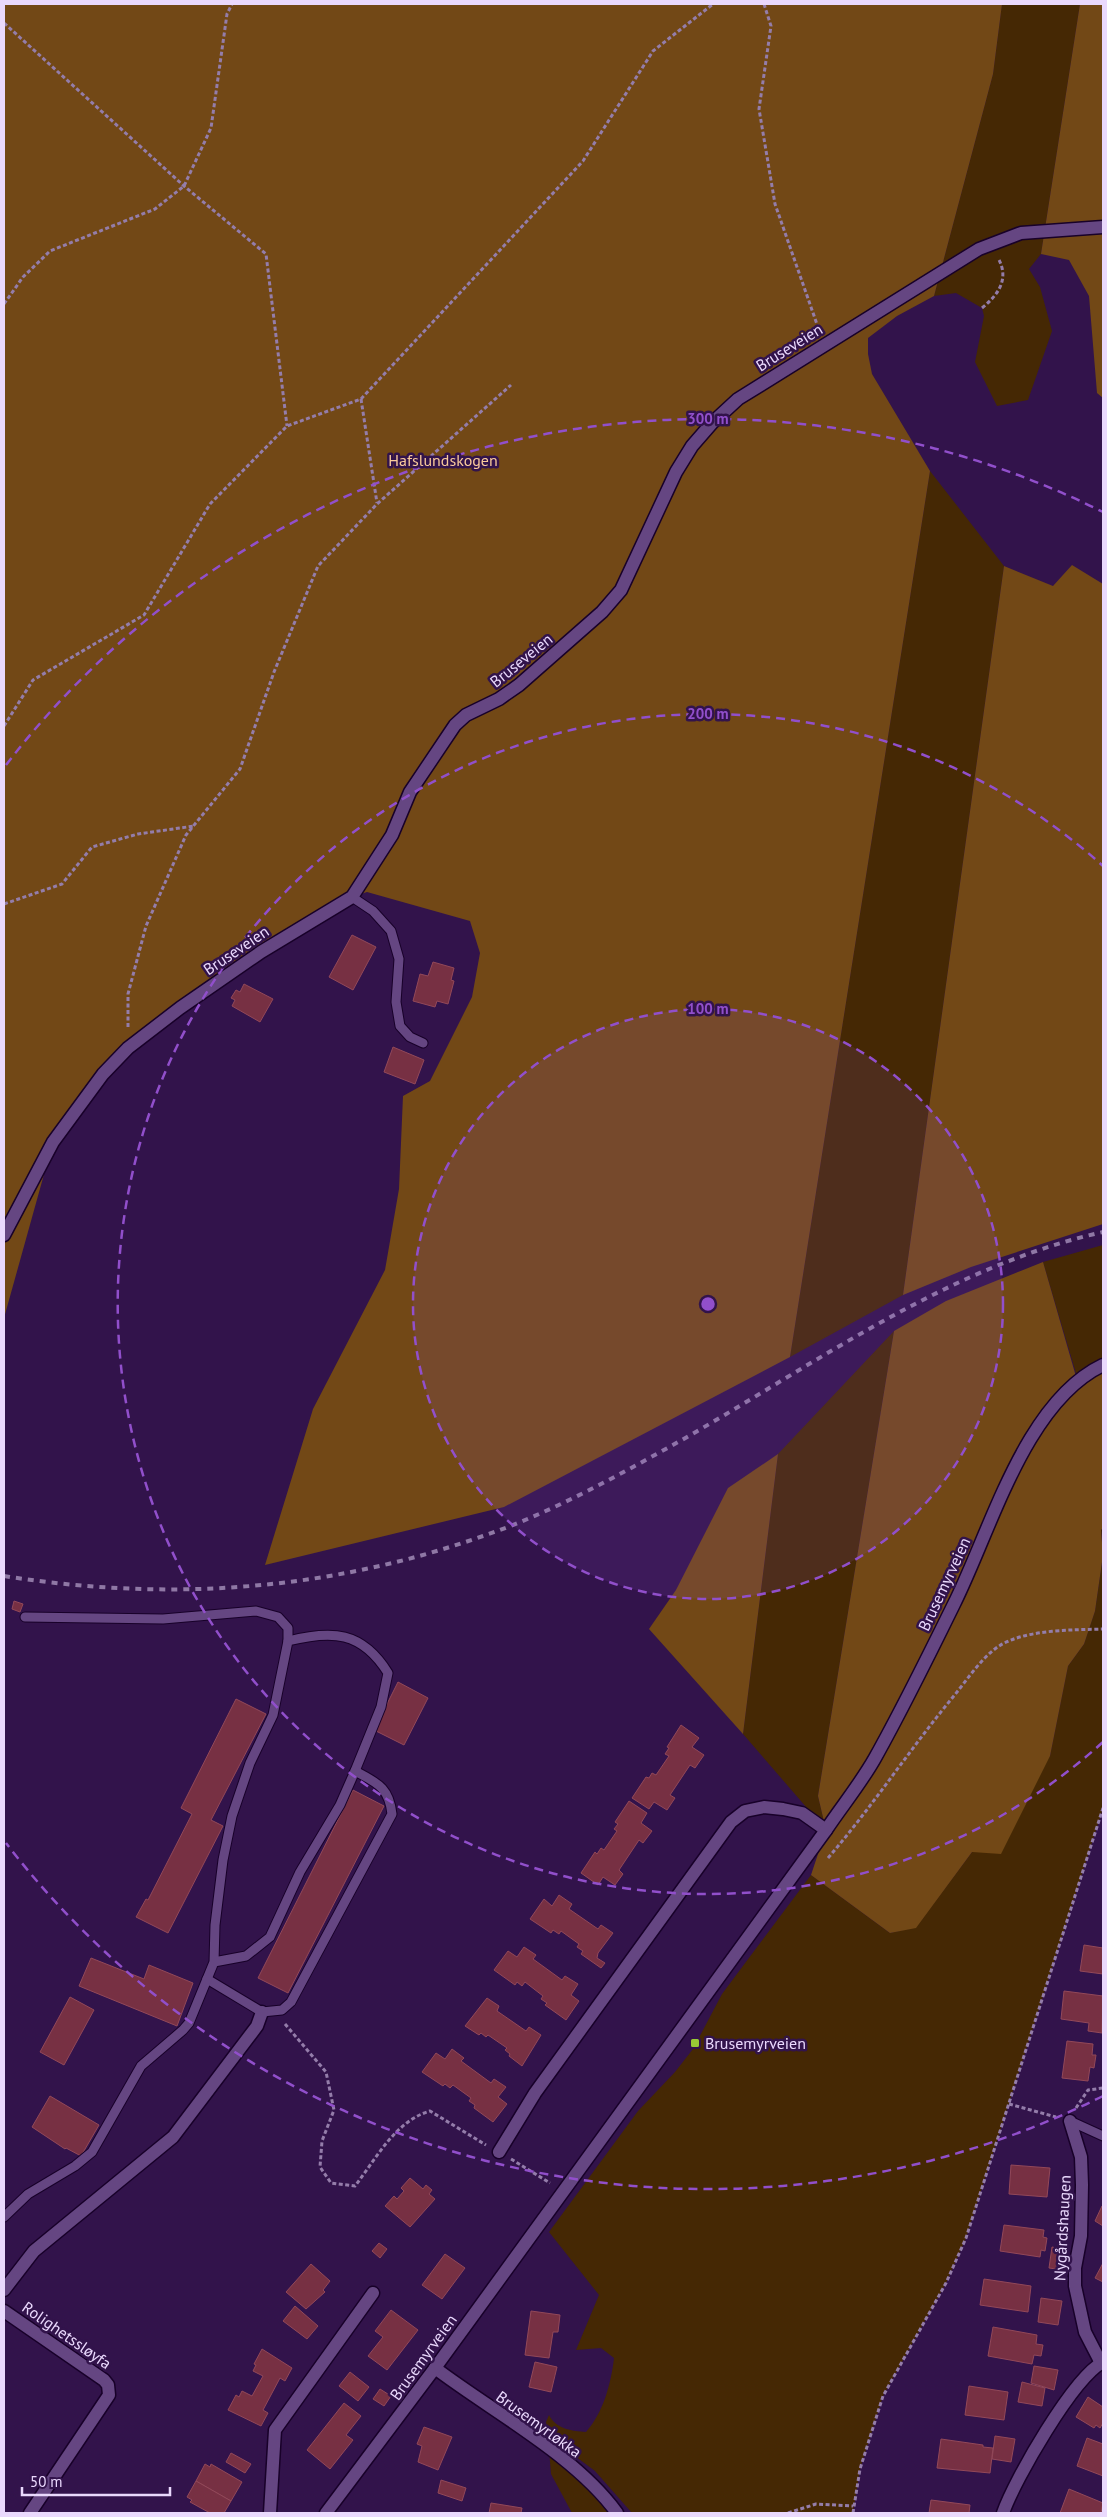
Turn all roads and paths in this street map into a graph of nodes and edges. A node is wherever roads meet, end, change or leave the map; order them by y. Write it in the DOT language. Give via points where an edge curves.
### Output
graph roads {
  1 [pos="232,4"];
  2 [pos="713,4"];
  3 [pos="764,4"];
  4 [pos="4,23"];
  5 [pos="184,186"];
  6 [pos="1103,227"];
  7 [pos="990,245"];
  8 [pos="4,304"];
  9 [pos="982,308"];
  10 [pos="824,345"];
  11 [pos="511,385"];
  12 [pos="361,399"];
  13 [pos="287,426"];
  14 [pos="377,504"];
  15 [pos="4,726"];
  16 [pos="194,826"];
  17 [pos="352,897"];
  18 [pos="4,904"];
  19 [pos="423,1043"];
  20 [pos="128,1048"];
  21 [pos="4,1235"];
  22 [pos="1103,1365"];
  23 [pos="26,1617"];
  24 [pos="1103,1630"];
  25 [pos="288,1641"];
  26 [pos="355,1771"];
  27 [pos="1103,1808"];
  28 [pos="826,1830"];
  29 [pos="826,1860"];
  30 [pos="214,1962"];
  31 [pos="207,1979"];
  32 [pos="262,2012"];
  33 [pos="275,2012"];
  34 [pos="1103,2088"];
  35 [pos="1009,2104"];
  36 [pos="1070,2121"];
  37 [pos="1103,2136"];
  38 [pos="499,2152"];
  39 [pos="564,2191"];
  40 [pos="4,2218"];
  41 [pos="4,2290"];
  42 [pos="373,2293"];
  43 [pos="4,2310"];
  44 [pos="1102,2363"];
  45 [pos="435,2368"];
  46 [pos="853,2506"];
  47 [pos="30,2513"];
  48 [pos="270,2513"];
  49 [pos="326,2513"];
  50 [pos="617,2513"];
  51 [pos="788,2513"];
  52 [pos="854,2513"];
  53 [pos="1003,2513"];
  1 -- 5 [label="path" via="227,14 211,128"];
  2 -- 12 [label="path" via="653,51 583,161"];
  3 -- 10 [label="path" via="772,26 760,109 775,204"];
  4 -- 5 [label="path"];
  5 -- 8 [label="path" via="155,209 50,251 24,277"];
  5 -- 13 [label="path" via="266,254"];
  6 -- 7 [label="street, Bruseveien" via="1038,230"];
  7 -- 9 [label="path" via="1001,264 1003,279 994,299"];
  7 -- 10 [label="street, Bruseveien"];
  10 -- 17 [label="street, Bruseveien" via="738,399 692,446 676,472 621,590 602,612 519,685 466,715 456,725 410,792 392,835"];
  11 -- 14 [label="path"];
  12 -- 13 [label="path"];
  12 -- 14 [label="path"];
  13 -- 15 [label="path" via="210,504 144,615 33,680"];
  14 -- 16 [label="path" via="318,566 274,672 240,769"];
  16 -- 18 [label="path" via="138,834 92,847 62,884"];
  16 -- 20 [label="path" via="186,835 146,926 128,994"];
  17 -- 19 [label="lane" via="373,910 391,931 399,959 396,1002 400,1026 410,1037"];
  17 -- 20 [label="street, Bruseveien" via="261,952"];
  20 -- 21 [label="street, Bruseveien" via="103,1074 53,1142"];
  22 -- 28 [label="street, Brusemyrveien" via="1078,1380 1046,1414 1016,1466 955,1603 874,1760"];
  23 -- 25 [label="lane" via="163,1619 256,1611 278,1617 288,1628"];
  24 -- 29 [label="path" via="1047,1633 999,1646 944,1707"];
  25 -- 26 [label="lane" via="317,1634 354,1639 376,1655 388,1673 381,1706"];
  25 -- 30 [label="lane" via="273,1715 250,1763 232,1816 223,1860"];
  26 -- 30 [label="lane" via="340,1805 300,1872 270,1937 246,1956"];
  26 -- 33 [label="lane" via="383,1786 392,1814 291,2002"];
  27 -- 35 [label="path"];
  28 -- 38 [label="street" via="802,1813 764,1807 745,1811 731,1822 535,2093"];
  28 -- 39 [label="street, Brusemyrveien"];
  30 -- 31 [label="lane"];
  31 -- 32 [label="lane"];
  31 -- 40 [label="lane" via="189,2023 140,2066 92,2152 28,2194"];
  32 -- 33 [label="lane"];
  32 -- 41 [label="street" via="256,2026 173,2137 34,2251"];
  33 -- 38 [label="path" via="326,2072 334,2110 322,2141 320,2167 331,2183 355,2186 397,2130 416,2115 430,2111"];
  34 -- 36 [label="path" via="1084,2093"];
  35 -- 36 [label="path"];
  35 -- 46 [label="path" via="960,2254 883,2396 867,2441"];
  36 -- 37 [label="lane"];
  36 -- 44 [label="street, Nygårdshaugen" via="1080,2157 1082,2185 1076,2292 1085,2332"];
  38 -- 39 [label="path"];
  39 -- 45 [label="street, Brusemyrveien"];
  42 -- 48 [label="street" via="275,2430"];
  43 -- 47 [label="street, Rolighetssløyfa" via="108,2385 109,2396"];
  44 -- 53 [label="street, Nygårdshaugen" via="1078,2387 1038,2443"];
  45 -- 49 [label="street, Brusemyrveien"];
  45 -- 50 [label="street, Brusemyrløkka" via="565,2461"];
  46 -- 51 [label="path" via="816,2504"];
  46 -- 52 [label="path"];
}
